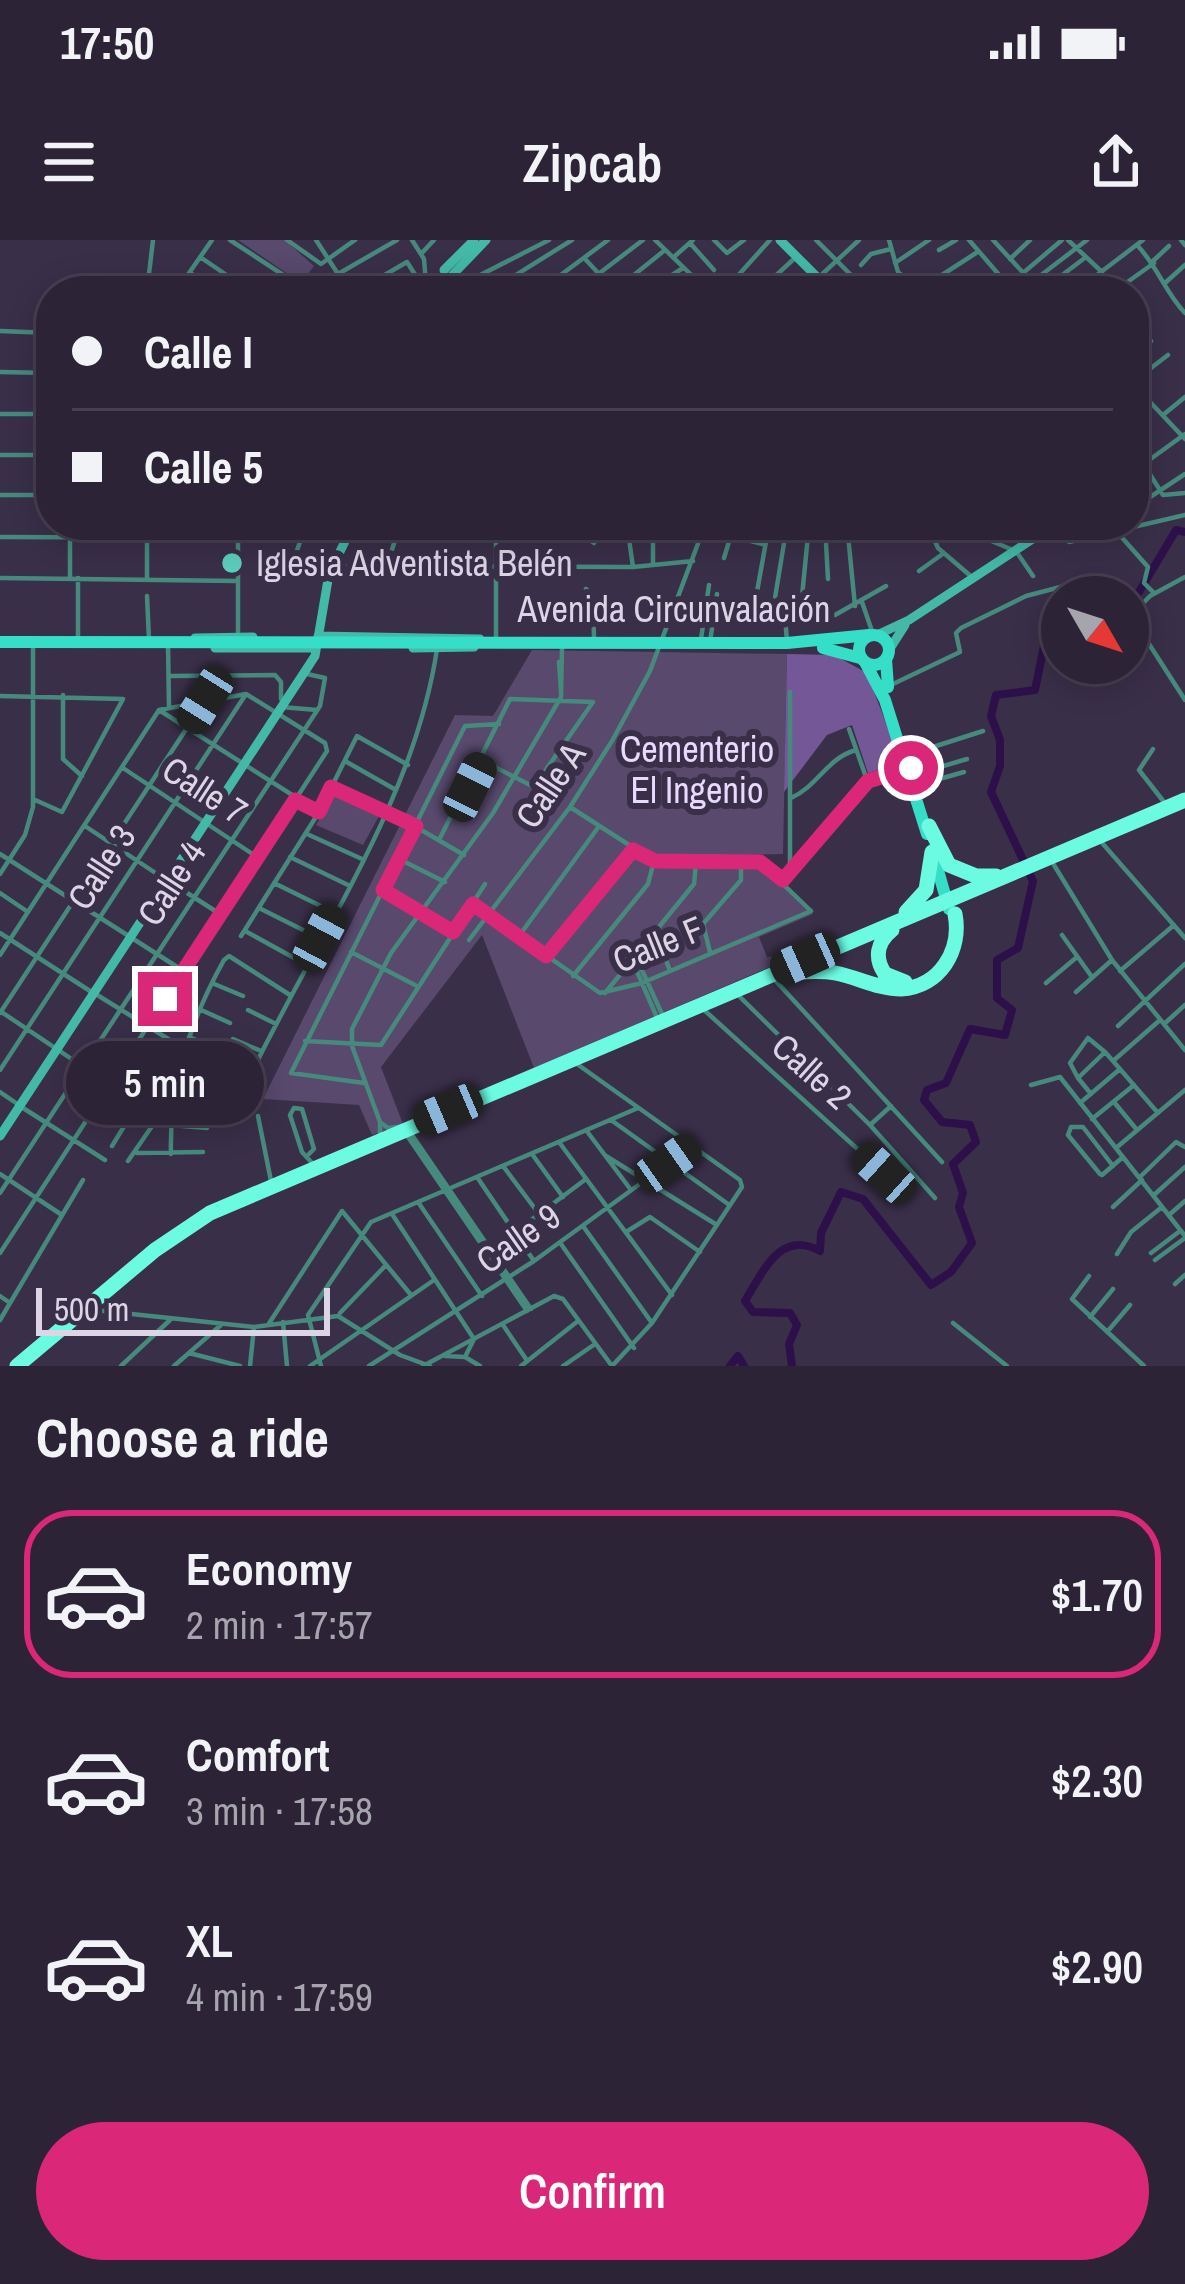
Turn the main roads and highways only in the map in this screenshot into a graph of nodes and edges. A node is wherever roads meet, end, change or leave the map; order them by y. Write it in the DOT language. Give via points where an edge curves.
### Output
graph roads {
  1 [pos="486,240"];
  2 [pos="780,240"];
  3 [pos="470,241"];
  4 [pos="441,276"];
  5 [pos="445,276"];
  6 [pos="816,276"];
  7 [pos="342,540"];
  8 [pos="1032,540"];
  9 [pos="330,564"];
  10 [pos="324,616"];
  11 [pos="910,620"];
  12 [pos="873,635"];
  13 [pos="195,638"];
  14 [pos="361,639"];
  15 [pos="317,642"];
  16 [pos="480,642"];
  17 [pos="168,644"];
  18 [pos="594,644"];
  19 [pos="0,645"];
  20 [pos="78,645"];
  21 [pos="271,645"];
  22 [pos="656,645"];
  23 [pos="787,645"];
  24 [pos="287,649"];
  25 [pos="888,654"];
  26 [pos="863,661"];
  27 [pos="301,672"];
  28 [pos="911,771"];
  29 [pos="1179,805"];
  30 [pos="929,826"];
  31 [pos="932,852"];
  32 [pos="1045,866"];
  33 [pos="1016,874"];
  34 [pos="946,890"];
  35 [pos="953,915"];
  36 [pos="884,929"];
  37 [pos="780,976"];
  38 [pos="396,1131"];
  39 [pos="0,1132"];
  40 [pos="18,1366"];
  41 [pos="28,1366"];
  1 -- 5 [label="main road"];
  2 -- 6 [label="main road"];
  3 -- 4 [label="main road"];
  7 -- 9 [label="main road"];
  8 -- 11 [label="main road"];
  9 -- 10 [label="main road"];
  9 -- 15 [label="main road"];
  10 -- 14 [label="main road" via="334,630"];
  10 -- 15 [label="main road"];
  11 -- 12 [label="main road"];
  11 -- 25 [label="main road"];
  12 -- 23 [label="main road, Avenida Circunvalación"];
  12 -- 25 [label="main road"];
  12 -- 26 [label="main road" via="858,646"];
  13 -- 15 [label="main road, Avenida Circunvalación"];
  13 -- 20 [label="main road, Avenida Circunvalación"];
  13 -- 21 [label="main road, Avenida Circunvalación"];
  14 -- 15 [label="main road, Avenida Circunvalación"];
  14 -- 16 [label="main road, Avenida Circunvalación"];
  14 -- 21 [label="main road, Avenida Circunvalación"];
  15 -- 16 [label="main road, Avenida Circunvalación" via="436,649"];
  15 -- 24 [label="main road, Avenida Circunvalación"];
  15 -- 27 [label="main road"];
  16 -- 18 [label="main road, Avenida Circunvalación"];
  16 -- 18 [label="main road, Avenida Circunvalación"];
  17 -- 20 [label="main road, Avenida Circunvalación"];
  17 -- 21 [label="main road, Avenida Circunvalación"];
  17 -- 24 [label="main road, Avenida Circunvalación"];
  18 -- 22 [label="main road, Avenida Circunvalación"];
  19 -- 20 [label="main road, Avenida Circunvalación"];
  22 -- 23 [label="main road, Avenida Circunvalación"];
  22 -- 23 [label="main road, Avenida Circunvalación"];
  23 -- 26 [label="main road, Avenida Circunvalación"];
  24 -- 27 [label="main road"];
  25 -- 26 [label="main road"];
  25 -- 28 [label="main road, Avenida Circunvalación" via="888,687"];
  26 -- 28 [label="main road, Avenida Circunvalación"];
  27 -- 39 [label="main road"];
  28 -- 30 [label="main road, Avenida Circunvalación"];
  28 -- 31 [label="main road, Avenida Circunvalación"];
  29 -- 32 [label="highway"];
  29 -- 32 [label="highway"];
  30 -- 33 [label="highway" via="950,865 976,876"];
  30 -- 34 [label="main road, Avenida Circunvalación"];
  31 -- 34 [label="main road, Avenida Circunvalación"];
  31 -- 36 [label="highway" via="920,899"];
  32 -- 33 [label="highway"];
  33 -- 36 [label="highway"];
  34 -- 35 [label="main road, Avenida Circunvalación"];
  35 -- 36 [label="highway" via="946,957 912,982 881,968"];
  35 -- 37 [label="highway" via="949,961 919,985 899,989 822,971"];
  36 -- 37 [label="highway"];
  36 -- 38 [label="highway"];
  37 -- 38 [label="highway"];
  38 -- 40 [label="highway" via="312,1161 187,1227"];
  38 -- 41 [label="highway" via="202,1225"];
}
